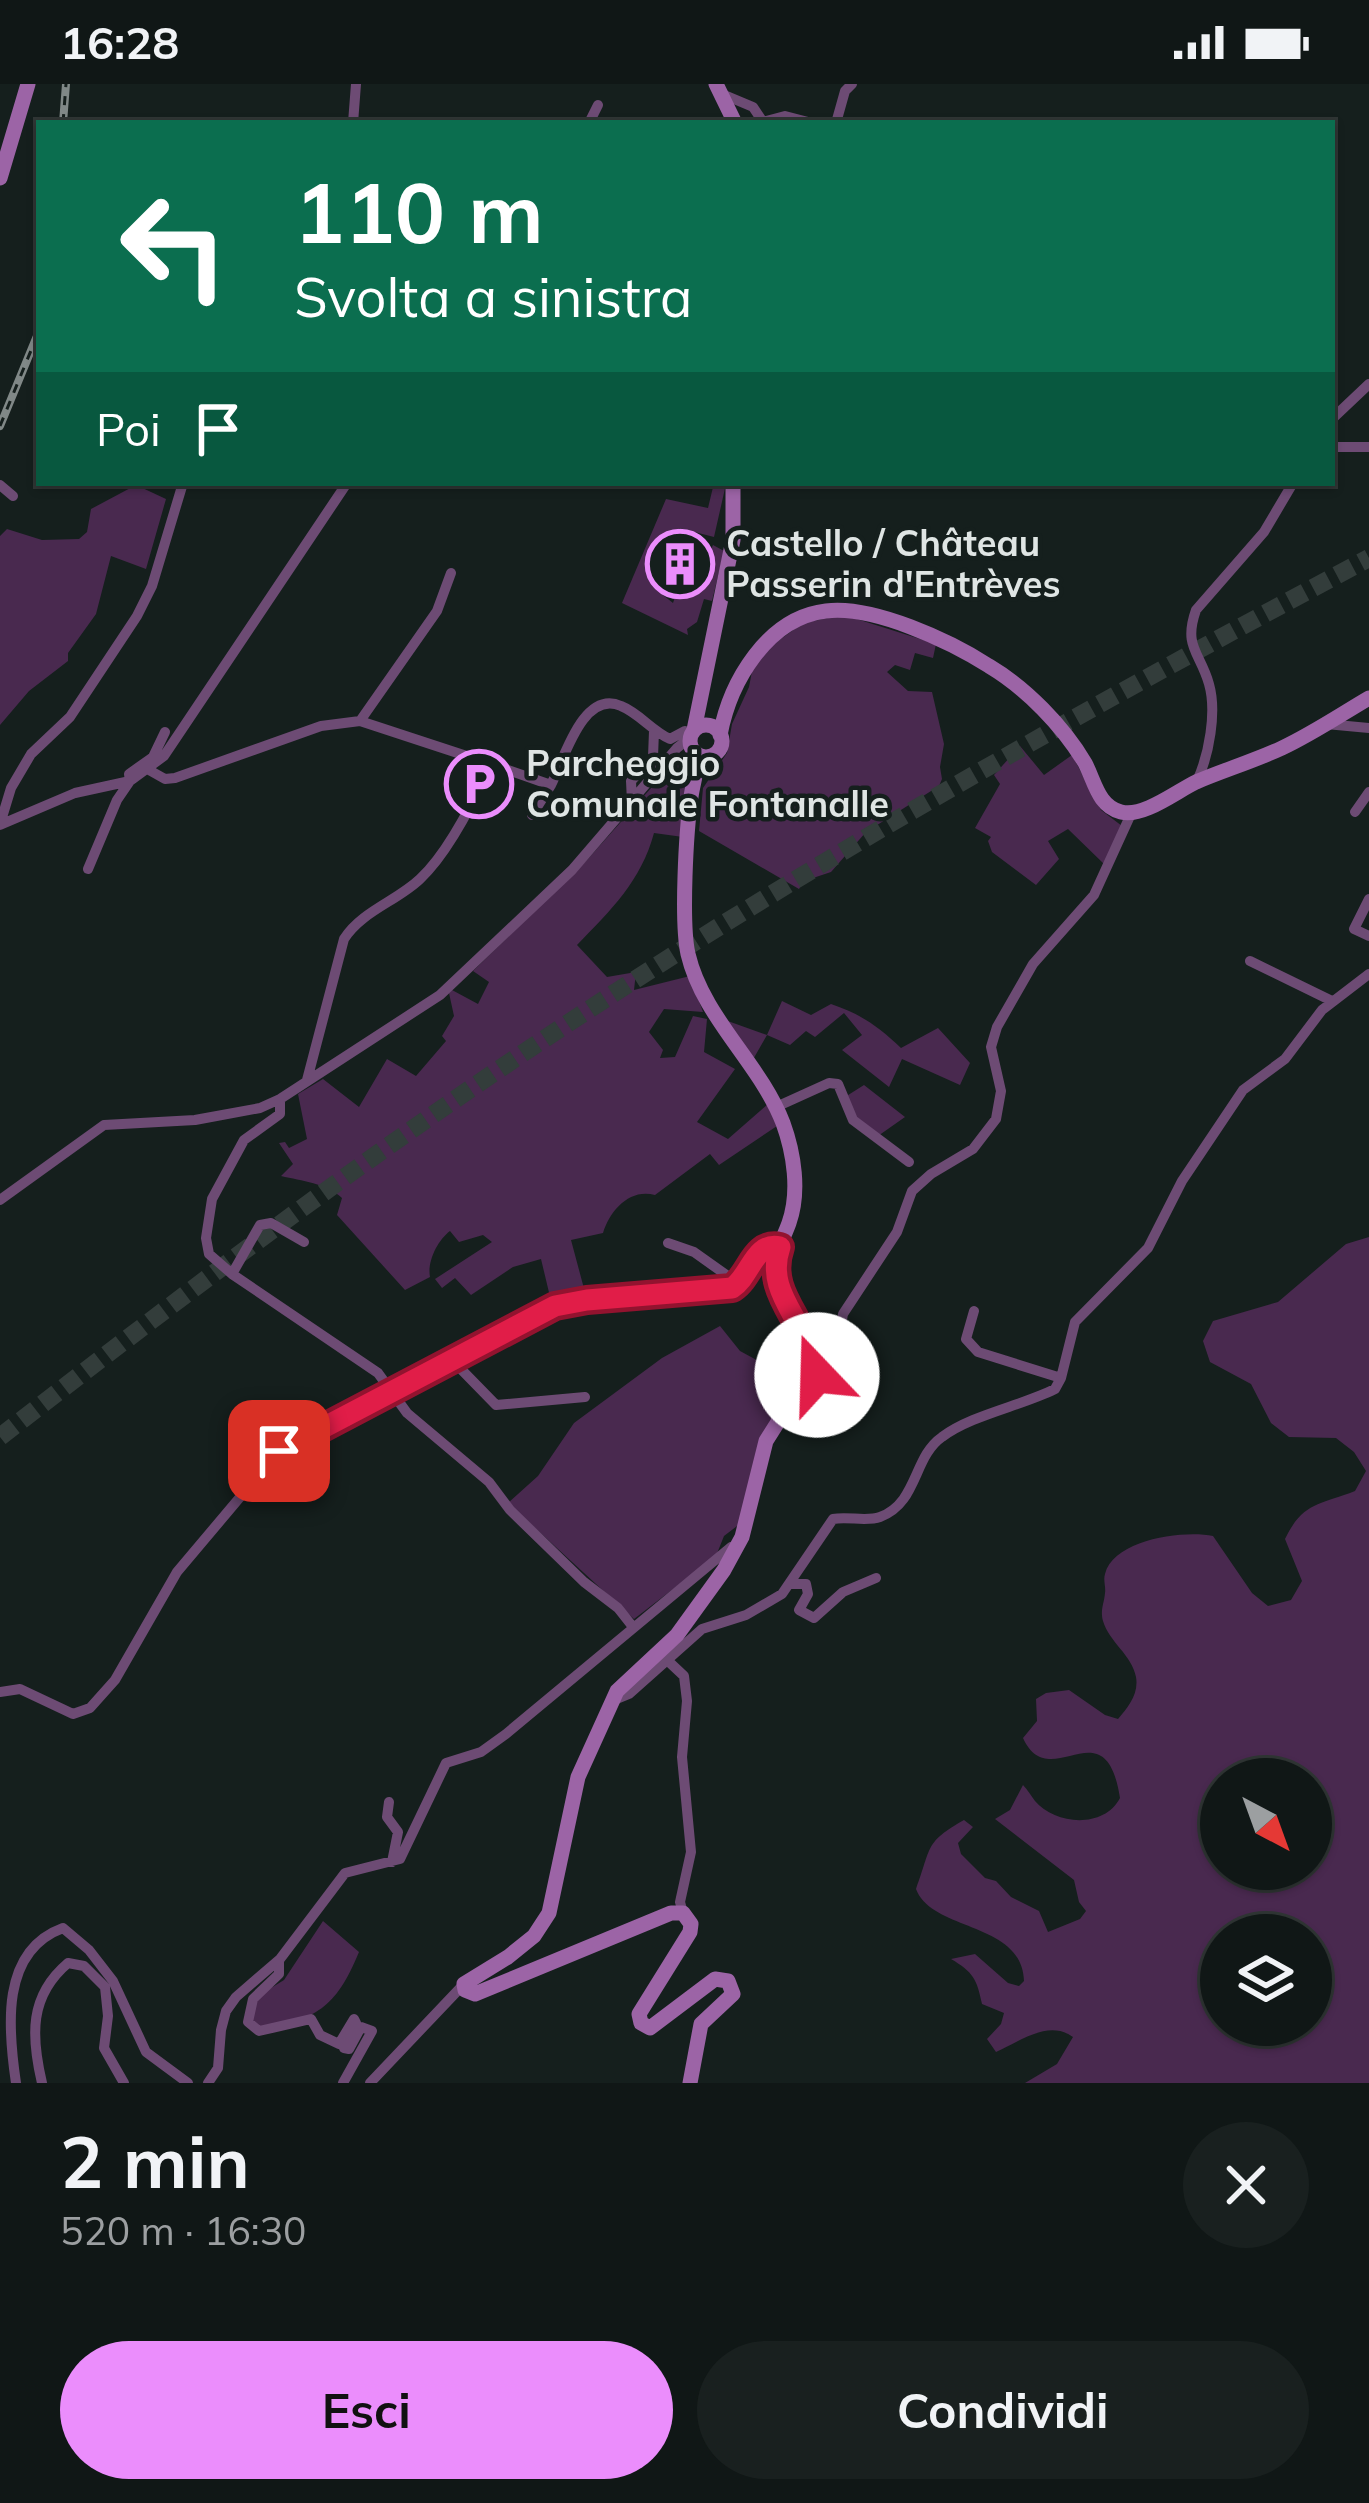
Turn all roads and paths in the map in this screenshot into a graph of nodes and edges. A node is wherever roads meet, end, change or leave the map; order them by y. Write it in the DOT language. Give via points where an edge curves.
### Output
graph roads {
  1 [pos="28,84"];
  2 [pos="356,84"];
  3 [pos="852,84"];
  4 [pos="719,89"];
  5 [pos="598,105"];
  6 [pos="353,120"];
  7 [pos="590,120"];
  8 [pos="734,120"];
  9 [pos="760,120"];
  10 [pos="769,120"];
  11 [pos="800,120"];
  12 [pos="837,120"];
  13 [pos="0,178"];
  14 [pos="1369,384"];
  15 [pos="1335,416"];
  16 [pos="1335,447"];
  17 [pos="1369,447"];
  18 [pos="0,485"];
  19 [pos="182,486"];
  20 [pos="345,486"];
  21 [pos="733,486"];
  22 [pos="1291,486"];
  23 [pos="13,496"];
  24 [pos="451,573"];
  25 [pos="1369,698"];
  26 [pos="359,721"];
  27 [pos="1326,724"];
  28 [pos="1369,728"];
  29 [pos="654,731"];
  30 [pos="165,732"];
  31 [pos="702,737"];
  32 [pos="491,764"];
  33 [pos="148,770"];
  34 [pos="130,781"];
  35 [pos="1196,782"];
  36 [pos="551,785"];
  37 [pos="1369,792"];
  38 [pos="632,802"];
  39 [pos="1355,812"];
  40 [pos="1131,814"];
  41 [pos="532,815"];
  42 [pos="0,825"];
  43 [pos="88,869"];
  44 [pos="1369,899"];
  45 [pos="1369,936"];
  46 [pos="1250,961"];
  47 [pos="1369,974"];
  48 [pos="1332,1001"];
  49 [pos="306,1081"];
  50 [pos="280,1099"];
  51 [pos="776,1107"];
  52 [pos="909,1162"];
  53 [pos="0,1200"];
  54 [pos="304,1242"];
  55 [pos="668,1243"];
  56 [pos="780,1247"];
  57 [pos="232,1274"];
  58 [pos="739,1284"];
  59 [pos="974,1311"];
  60 [pos="454,1362"];
  61 [pos="811,1374"];
  62 [pos="1061,1378"];
  63 [pos="388,1391"];
  64 [pos="585,1397"];
  65 [pos="742,1537"];
  66 [pos="876,1578"];
  67 [pos="791,1584"];
  68 [pos="633,1627"];
  69 [pos="667,1660"];
  70 [pos="0,1692"];
  71 [pos="612,1701"];
  72 [pos="389,1802"];
  73 [pos="392,1862"];
  74 [pos="683,1913"];
  75 [pos="280,1959"];
  76 [pos="464,1984"];
  77 [pos="16,2083"];
  78 [pos="42,2083"];
  79 [pos="124,2083"];
  80 [pos="188,2083"];
  81 [pos="208,2083"];
  82 [pos="343,2083"];
  83 [pos="370,2083"];
  84 [pos="690,2083"];
  1 -- 13 [label="street"];
  2 -- 6 [label="street"];
  3 -- 12 [label="street"];
  4 -- 8 [label="street"];
  4 -- 9 [label="street" via="753,107"];
  5 -- 7 [label="street"];
  10 -- 11 [label="street"];
  14 -- 15 [label="street"];
  16 -- 17 [label="street"];
  18 -- 23 [label="street"];
  19 -- 42 [label="street" via="137,616 70,717 31,754"];
  20 -- 33 [label="street"];
  21 -- 31 [label="street" via="733,540 698,703"];
  22 -- 35 [label="street" via="1192,622 1190,641 1211,694"];
  24 -- 26 [label="street" via="437,610"];
  25 -- 27 [label="street"];
  26 -- 32 [label="street"];
  26 -- 33 [label="street" via="321,726 175,778"];
  27 -- 28 [label="street"];
  27 -- 35 [label="street"];
  29 -- 31 [label="street"];
  29 -- 36 [label="street" via="622,706 604,703 587,712"];
  29 -- 38 [label="street" via="653,757 631,781"];
  30 -- 34 [label="street"];
  31 -- 38 [label="street" via="671,756"];
  31 -- 40 [label="street" via="773,636 824,610 860,614 942,640 1003,675 1078,754 1108,806"];
  31 -- 51 [label="street" via="691,796 689,960"];
  32 -- 36 [label="street"];
  32 -- 49 [label="street" via="435,863 344,939"];
  33 -- 34 [label="street"];
  34 -- 42 [label="street"];
  34 -- 43 [label="street"];
  35 -- 40 [label="street"];
  36 -- 41 [label="street"];
  37 -- 39 [label="street"];
  38 -- 49 [label="street" via="440,995"];
  40 -- 61 [label="street" via="1094,896 1033,964 997,1027 995,1119 973,1149 912,1191 897,1232 843,1314 835,1362 824,1375"];
  44 -- 45 [label="street" via="1354,929"];
  46 -- 48 [label="street"];
  47 -- 48 [label="street"];
  48 -- 62 [label="street" via="1285,1059 1243,1090 1148,1248 1075,1322"];
  49 -- 50 [label="street"];
  50 -- 53 [label="street" via="195,1120 104,1125"];
  50 -- 57 [label="street" via="280,1114 244,1140 209,1207 207,1247"];
  51 -- 52 [label="street" via="838,1084 853,1120"];
  51 -- 56 [label="street" via="794,1192"];
  54 -- 57 [label="street" via="260,1225"];
  55 -- 58 [label="street"];
  56 -- 58 [label="street" via="762,1249"];
  56 -- 61 [label="street" via="778,1292 807,1343"];
  57 -- 63 [label="street" via="378,1373"];
  58 -- 60 [label="street" via="555,1306"];
  59 -- 62 [label="street" via="966,1339 978,1352"];
  60 -- 63 [label="street"];
  60 -- 64 [label="street" via="496,1405"];
  61 -- 65 [label="street" via="766,1441"];
  62 -- 67 [label="street" via="1051,1392 940,1437 912,1489 887,1514 833,1519"];
  63 -- 68 [label="street"];
  63 -- 70 [label="street" via="279,1451 177,1572 90,1708 73,1714 20,1689"];
  65 -- 68 [label="street"];
  65 -- 71 [label="street" via="677,1635"];
  66 -- 67 [label="street" via="843,1592 814,1618 800,1610 806,1584"];
  67 -- 69 [label="street" via="746,1615 702,1629"];
  68 -- 73 [label="street" via="506,1734 446,1763"];
  69 -- 71 [label="street"];
  69 -- 74 [label="street" via="684,1676 687,1701 682,1757 691,1852"];
  71 -- 76 [label="street" via="578,1777 549,1913 508,1958"];
  72 -- 73 [label="street" via="387,1817 398,1832"];
  73 -- 75 [label="street" via="345,1873"];
  74 -- 76 [label="street" via="475,1994"];
  74 -- 84 [label="street" via="690,1932 639,2014 650,2028 715,1979 728,1981 733,1994 701,2024"];
  75 -- 81 [label="street" via="226,2011 218,2068"];
  75 -- 82 [label="street" via="248,2022 259,2031 311,2019 339,2044 354,2019 344,2048 361,2027 372,2031"];
  76 -- 83 [label="street"];
  77 -- 80 [label="street" via="14,1981 36,1944 63,1928 113,1981 146,2052"];
  78 -- 79 [label="street" via="37,2006 47,1981 68,1963 84,1966 105,1987 104,2048"];
}
